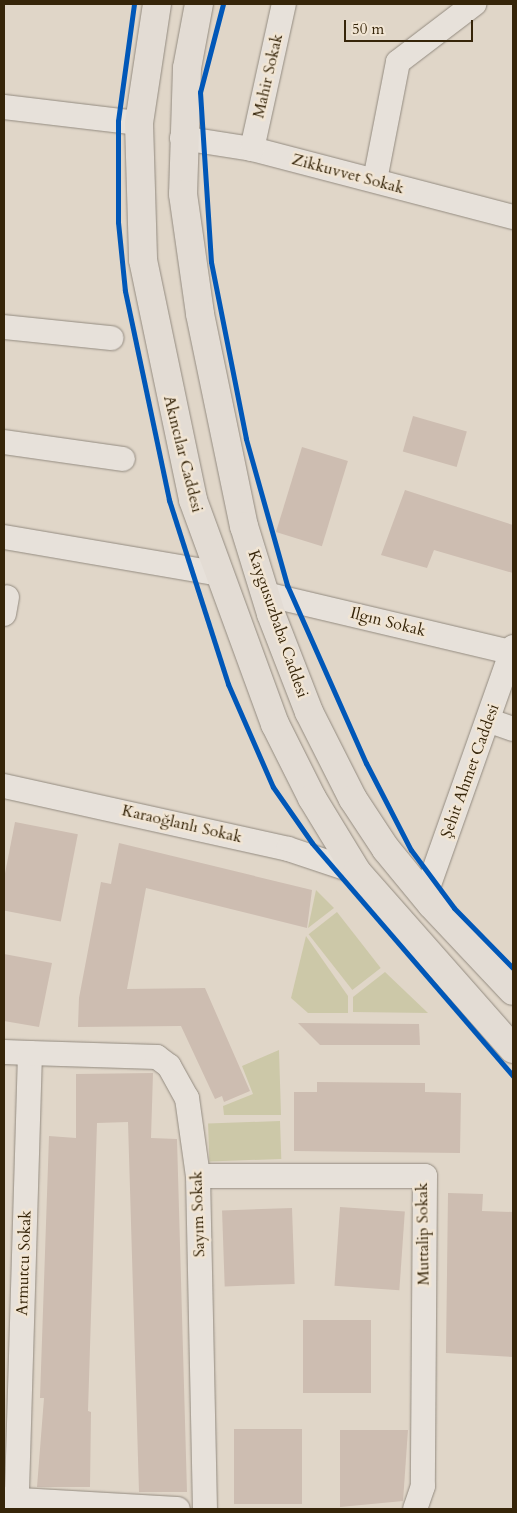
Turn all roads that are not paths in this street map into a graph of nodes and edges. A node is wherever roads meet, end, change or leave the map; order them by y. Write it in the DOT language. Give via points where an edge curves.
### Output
graph roads {
  1 [pos="156,4"];
  2 [pos="199,4"];
  3 [pos="284,4"];
  4 [pos="474,4"];
  5 [pos="4,107"];
  6 [pos="139,123"];
  7 [pos="182,138"];
  8 [pos="252,149"];
  9 [pos="375,180"];
  10 [pos="513,217"];
  11 [pos="4,327"];
  12 [pos="110,338"];
  13 [pos="4,442"];
  14 [pos="123,459"];
  15 [pos="4,537"];
  16 [pos="220,574"];
  17 [pos="265,594"];
  18 [pos="512,649"];
  19 [pos="490,721"];
  20 [pos="513,729"];
  21 [pos="4,786"];
  22 [pos="357,872"];
  23 [pos="425,896"];
  24 [pos="513,991"];
  25 [pos="513,1049"];
  26 [pos="4,1052"];
  27 [pos="30,1053"];
  28 [pos="198,1176"];
  29 [pos="10,1500"];
  30 [pos="178,1509"];
  31 [pos="205,1509"];
  32 [pos="415,1509"];
  1 -- 6 [label="main road, Akıncılar Caddesi"];
  2 -- 7 [label="main road" via="187,68"];
  3 -- 8 [label="street, Mahir Sokak"];
  4 -- 9 [label="street" via="398,62"];
  5 -- 6 [label="street"];
  6 -- 16 [label="main road, Akıncılar Caddesi" via="143,260 156,337 193,500"];
  7 -- 8 [label="street, Zikkuvvet Sokak"];
  7 -- 17 [label="main road, Kaygusuzbaba Caddesi" via="183,194 200,314 244,526"];
  8 -- 9 [label="street, Zikkuvvet Sokak"];
  9 -- 10 [label="street, Zikkuvvet Sokak"];
  11 -- 12 [label="street"];
  13 -- 14 [label="street"];
  15 -- 16 [label="street"];
  16 -- 22 [label="main road, Akıncılar Caddesi" via="275,724 312,798"];
  17 -- 18 [label="street, Ilgın Sokak"];
  17 -- 23 [label="main road, Kaygusuzbaba Caddesi" via="309,712 353,800"];
  18 -- 19 [label="street, Şehit Ahmet Caddesi"];
  19 -- 20 [label="street"];
  19 -- 23 [label="street, Şehit Ahmet Caddesi"];
  21 -- 22 [label="street, Karaoğlanlı Sokak" via="288,849"];
  22 -- 25 [label="main road"];
  23 -- 24 [label="main road, Kaygusuzbaba Caddesi"];
  26 -- 27 [label="street"];
  27 -- 28 [label="street, Sayım Sokak" via="157,1057 169,1066 187,1098"];
  27 -- 29 [label="street, Armutcu Sokak"];
  28 -- 31 [label="street, Sayım Sokak"];
  28 -- 32 [label="street, Muttalip Sokak" via="425,1176 423,1486"];
  29 -- 30 [label="street"];
}
